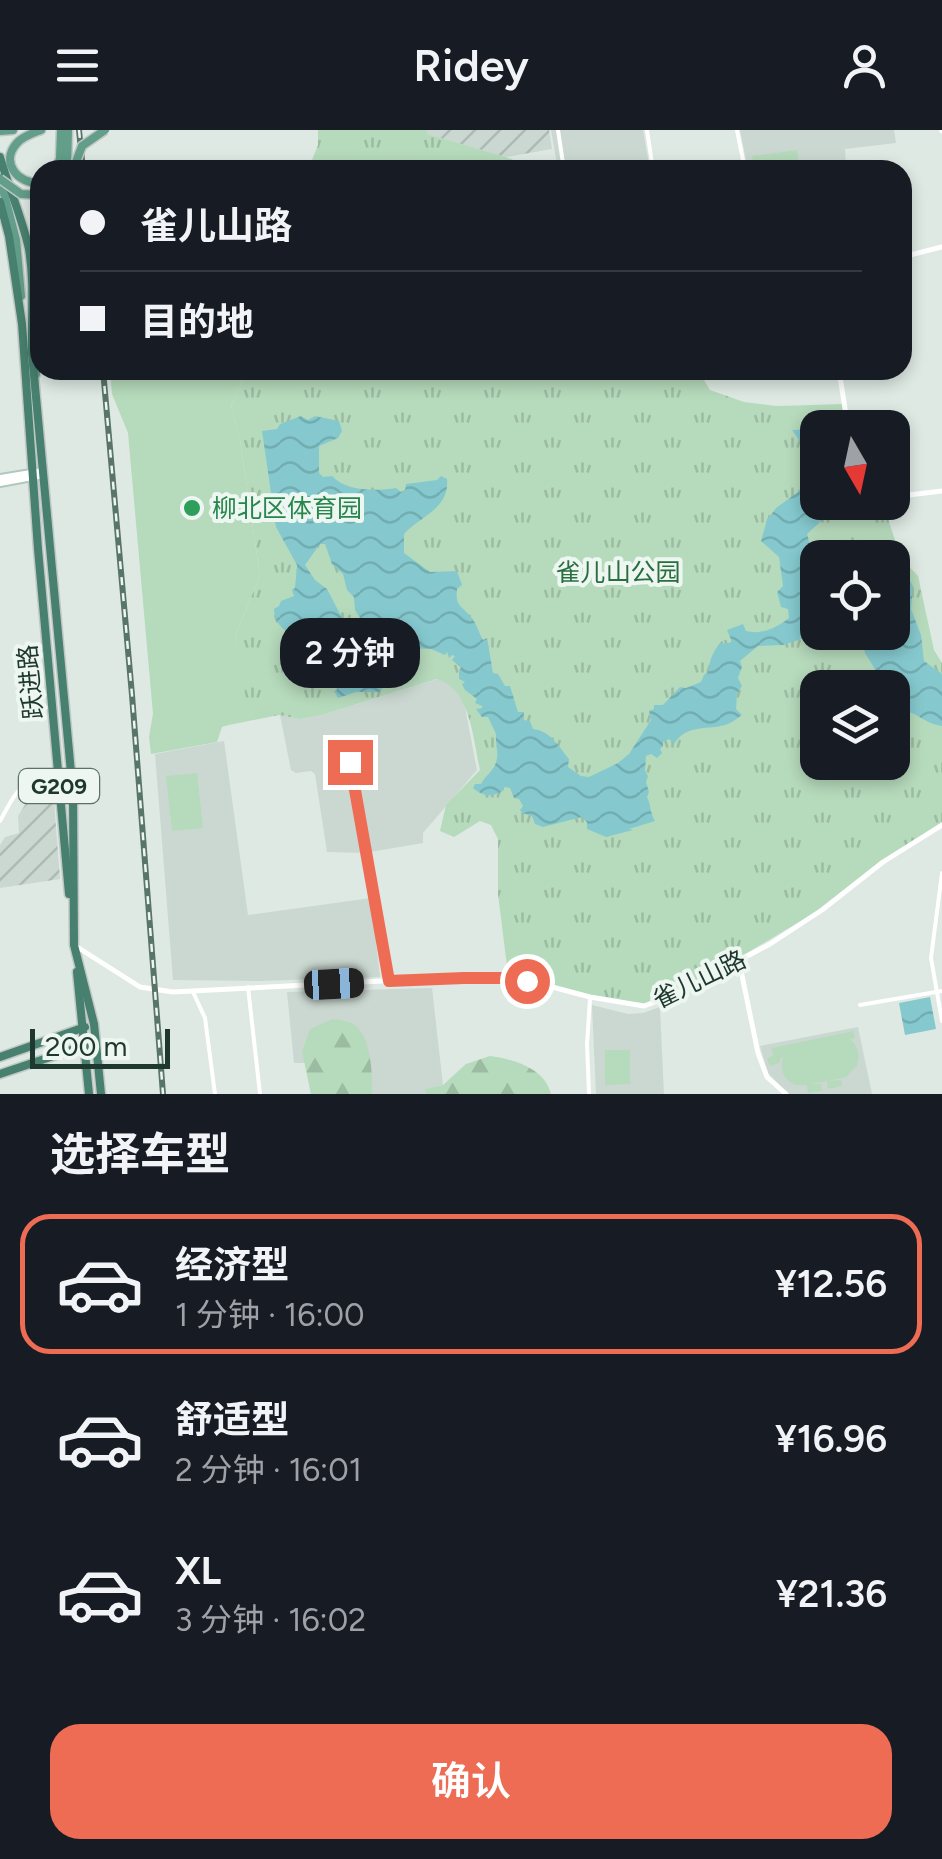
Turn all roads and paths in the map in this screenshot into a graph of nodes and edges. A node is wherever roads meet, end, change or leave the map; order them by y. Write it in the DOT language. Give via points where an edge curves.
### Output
graph roads {
  1 [pos="13,130"];
  2 [pos="41,130"];
  3 [pos="64,130"];
  4 [pos="105,130"];
  5 [pos="558,130"];
  6 [pos="647,130"];
  7 [pos="737,130"];
  8 [pos="0,132"];
  9 [pos="0,157"];
  10 [pos="59,160"];
  11 [pos="67,160"];
  12 [pos="74,160"];
  13 [pos="562,160"];
  14 [pos="652,160"];
  15 [pos="743,160"];
  16 [pos="0,179"];
  17 [pos="30,183"];
  18 [pos="30,195"];
  19 [pos="0,202"];
  20 [pos="942,247"];
  21 [pos="912,254"];
  22 [pos="30,267"];
  23 [pos="30,307"];
  24 [pos="30,310"];
  25 [pos="35,380"];
  26 [pos="35,380"];
  27 [pos="841,380"];
  28 [pos="845,410"];
  29 [pos="39,474"];
  30 [pos="0,481"];
  31 [pos="942,492"];
  32 [pos="910,496"];
  33 [pos="350,762"];
  34 [pos="58,780"];
  35 [pos="0,821"];
  36 [pos="942,825"];
  37 [pos="942,873"];
  38 [pos="74,945"];
  39 [pos="739,961"];
  40 [pos="389,981"];
  41 [pos="248,987"];
  42 [pos="192,990"];
  43 [pos="939,991"];
  44 [pos="590,997"];
  45 [pos="860,1005"];
  46 [pos="942,1022"];
  47 [pos="94,1024"];
  48 [pos="82,1028"];
  49 [pos="96,1042"];
  50 [pos="84,1046"];
  51 [pos="0,1057"];
  52 [pos="0,1074"];
  53 [pos="89,1094"];
  54 [pos="101,1094"];
  55 [pos="216,1094"];
  56 [pos="260,1094"];
  57 [pos="588,1094"];
  58 [pos="786,1094"];
  1 -- 8 [label="main road"];
  2 -- 17 [label="main road" via="18,142 10,159 18,178"];
  3 -- 10 [label="main road"];
  3 -- 11 [label="main road"];
  4 -- 12 [label="main road, bridge"];
  5 -- 13 [label="street"];
  6 -- 14 [label="street"];
  7 -- 15 [label="street"];
  9 -- 22 [label="highway, G209"];
  16 -- 18 [label="main road, bridge"];
  16 -- 23 [label="main road, 跃进路"];
  19 -- 24 [label="highway, G209"];
  20 -- 21 [label="street"];
  25 -- 29 [label="highway, 跃进路 / G209"];
  26 -- 29 [label="highway, 跃进路 / G209"];
  27 -- 28 [label="street"];
  29 -- 30 [label="main road"];
  29 -- 34 [label="highway, 跃进路 / G209" via="38,549"];
  29 -- 38 [label="highway, 跃进路 / G209" via="73,794"];
  31 -- 32 [label="street"];
  33 -- 40 [label="street"];
  34 -- 35 [label="street" via="18,789"];
  34 -- 38 [label="highway, 跃进路 / G209"];
  36 -- 39 [label="street, 雀儿山路"];
  37 -- 43 [label="street" via="931,958"];
  38 -- 42 [label="street, 雀儿山路" via="140,987"];
  38 -- 47 [label="highway, 跃进路 / G209"];
  38 -- 48 [label="highway, 跃进路 / G209"];
  39 -- 44 [label="street, 雀儿山路" via="644,1006"];
  39 -- 58 [label="street" via="758,1053 767,1077"];
  40 -- 41 [label="street, 雀儿山路"];
  40 -- 44 [label="street, 雀儿山路" via="518,978"];
  41 -- 42 [label="street, 雀儿山路"];
  41 -- 56 [label="street"];
  42 -- 55 [label="street" via="206,1018"];
  43 -- 45 [label="street"];
  43 -- 46 [label="street"];
  44 -- 57 [label="street"];
  47 -- 48 [label="highway"];
  47 -- 49 [label="highway, 跃进路 / G209"];
  48 -- 50 [label="highway, 跃进路 / G209"];
  48 -- 51 [label="highway"];
  49 -- 50 [label="highway"];
  49 -- 54 [label="highway, 跃进路 / G209"];
  50 -- 52 [label="highway"];
  50 -- 53 [label="highway, 跃进路 / G209"];
}
